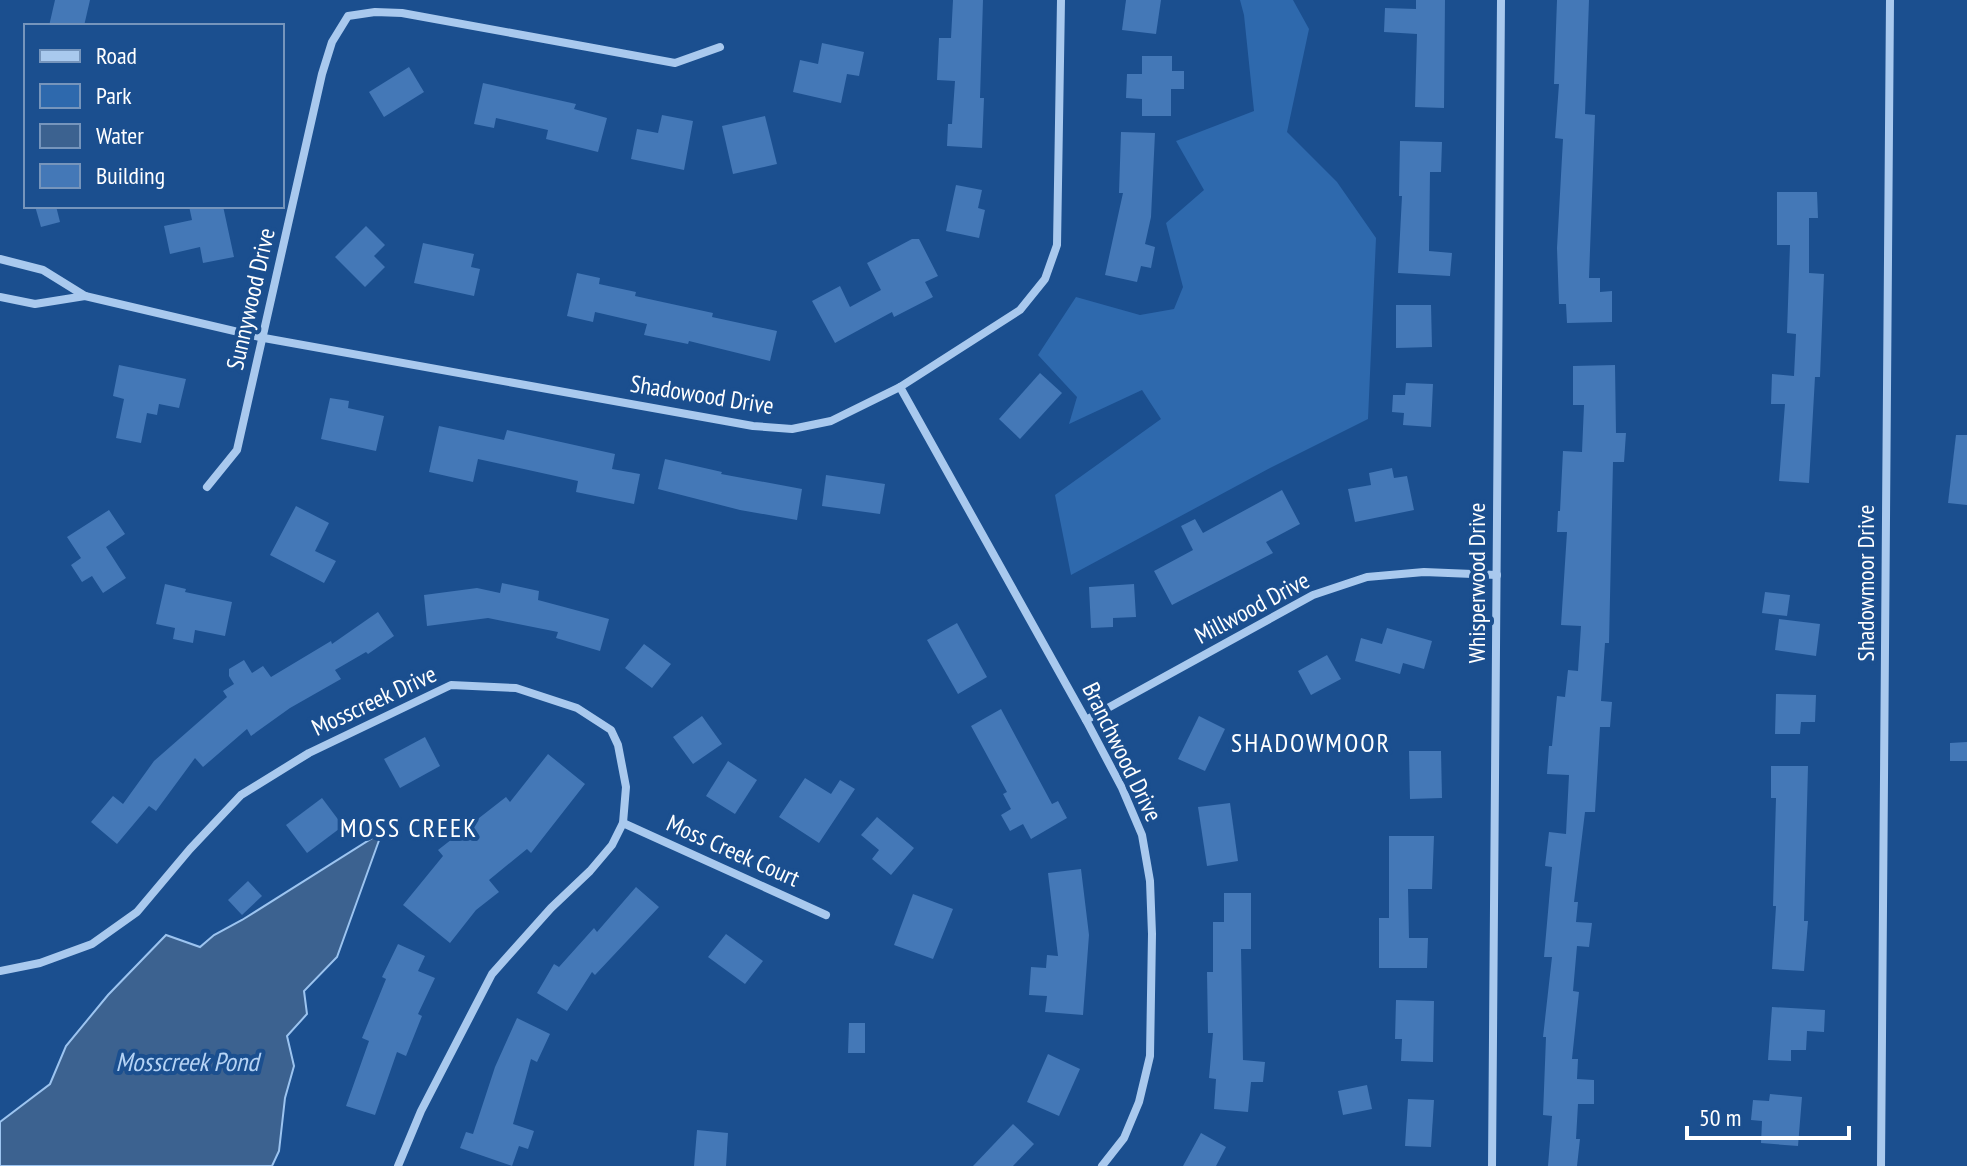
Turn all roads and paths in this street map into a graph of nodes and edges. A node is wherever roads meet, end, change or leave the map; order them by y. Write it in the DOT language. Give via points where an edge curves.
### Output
graph roads {
  1 [pos="1061,0"];
  2 [pos="1501,0"];
  3 [pos="1890,0"];
  4 [pos="720,47"];
  5 [pos="0,259"];
  6 [pos="85,296"];
  7 [pos="0,297"];
  8 [pos="264,338"];
  9 [pos="900,387"];
  10 [pos="207,487"];
  11 [pos="1497,575"];
  12 [pos="1086,720"];
  13 [pos="623,823"];
  14 [pos="826,915"];
  15 [pos="0,971"];
  16 [pos="398,1166"];
  17 [pos="1102,1166"];
  18 [pos="1492,1166"];
  19 [pos="1881,1166"];
  1 -- 9 [label="street, Shadowood Drive" via="1057,245 1045,279 1020,310"];
  2 -- 11 [label="street, Whisperwood Drive"];
  3 -- 19 [label="street, Shadowmoor Drive"];
  4 -- 8 [label="street, Sunnywood Drive" via="675,63 402,13 348,16 322,74"];
  5 -- 6 [label="street, Shadowood Drive" via="43,270"];
  6 -- 7 [label="street, Shadowood Drive" via="35,304"];
  6 -- 8 [label="street, Shadowood Drive"];
  8 -- 9 [label="street, Shadowood Drive" via="753,426 792,429 831,421"];
  8 -- 10 [label="street, Sunnywood Drive" via="237,450"];
  9 -- 12 [label="street, Branchwood Drive"];
  11 -- 12 [label="street, Millwood Drive" via="1424,572 1367,577 1313,595"];
  11 -- 18 [label="street, Whisperwood Drive"];
  12 -- 17 [label="street, Branchwood Drive" via="1142,835 1152,934 1150,1056 1124,1138"];
  13 -- 14 [label="street, Moss Creek Court"];
  13 -- 15 [label="street, Mosscreek Drive" via="624,765 611,730 577,708 516,688 451,685 309,753 241,795 137,912 92,944"];
  13 -- 16 [label="street, Mosscreek Drive" via="590,871 492,974"];
}
